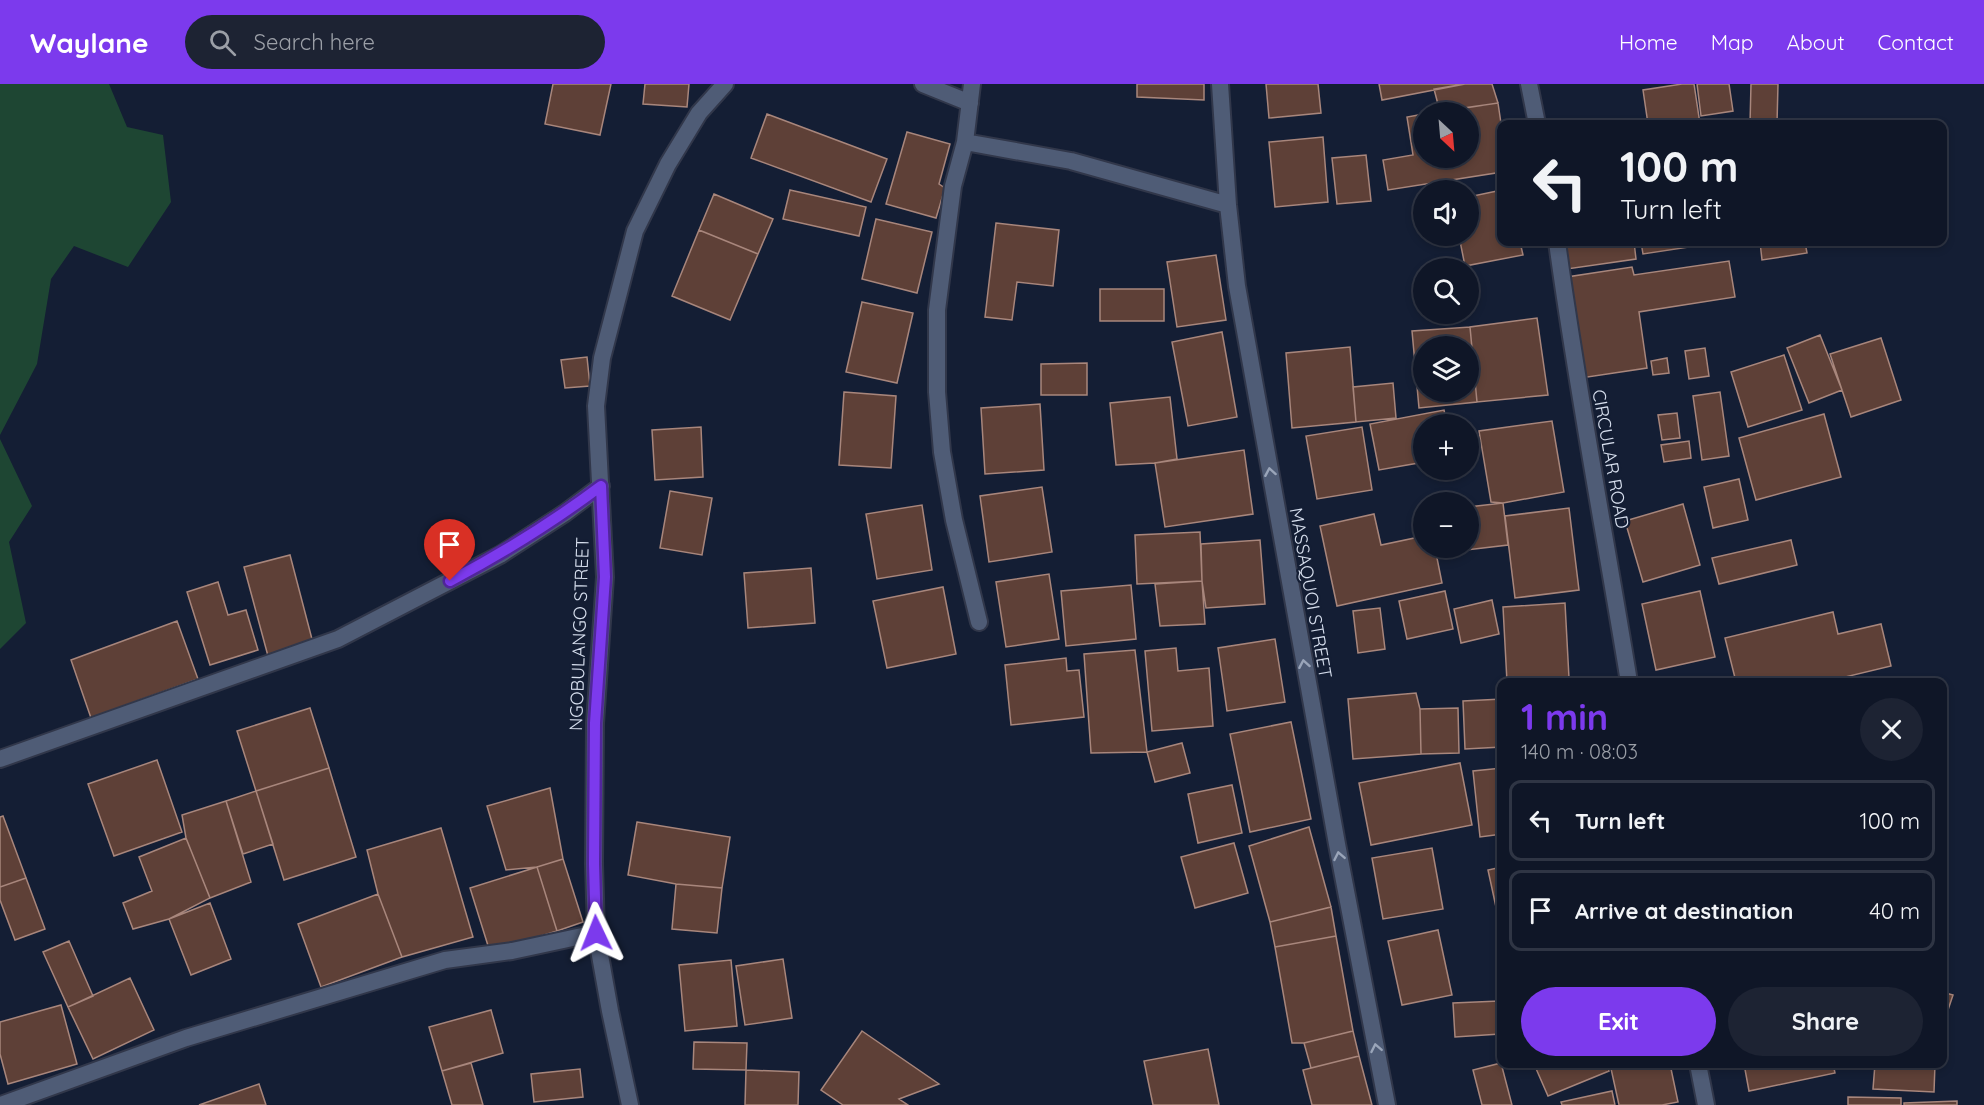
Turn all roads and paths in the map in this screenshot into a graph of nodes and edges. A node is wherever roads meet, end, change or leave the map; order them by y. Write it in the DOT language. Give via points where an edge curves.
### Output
graph roads {
  1 [pos="725,84"];
  2 [pos="923,84"];
  3 [pos="972,84"];
  4 [pos="1220,84"];
  5 [pos="1529,84"];
  6 [pos="970,103"];
  7 [pos="1536,120"];
  8 [pos="965,142"];
  9 [pos="1228,205"];
  10 [pos="1558,246"];
  11 [pos="601,486"];
  12 [pos="979,622"];
  13 [pos="1628,678"];
  14 [pos="0,759"];
  15 [pos="596,933"];
  16 [pos="1699,1068"];
  17 [pos="2,1105"];
  18 [pos="630,1105"];
  19 [pos="1387,1105"];
  20 [pos="1706,1105"];
  1 -- 11 [label="street, NGOBULANGO STREET" via="699,113 635,231 602,358 596,406"];
  2 -- 6 [label="street"];
  3 -- 6 [label="street"];
  4 -- 9 [label="street, MASSAQUOI STREET"];
  5 -- 7 [label="street"];
  6 -- 8 [label="street"];
  8 -- 9 [label="street" via="1071,161"];
  8 -- 12 [label="street" via="952,186 937,310 937,392 948,486"];
  19 -- 9 [label="street, MASSAQUOI STREET, one-way" via="1237,286"];
  10 -- 13 [label="street, CIRCULAR ROAD"];
  11 -- 14 [label="street" via="500,555 338,639"];
  11 -- 15 [label="street, NGOBULANGO STREET" via="605,577 595,723"];
  15 -- 17 [label="street" via="445,960 186,1038"];
  15 -- 18 [label="street, NGOBULANGO STREET"];
  16 -- 20 [label="street"];
}
